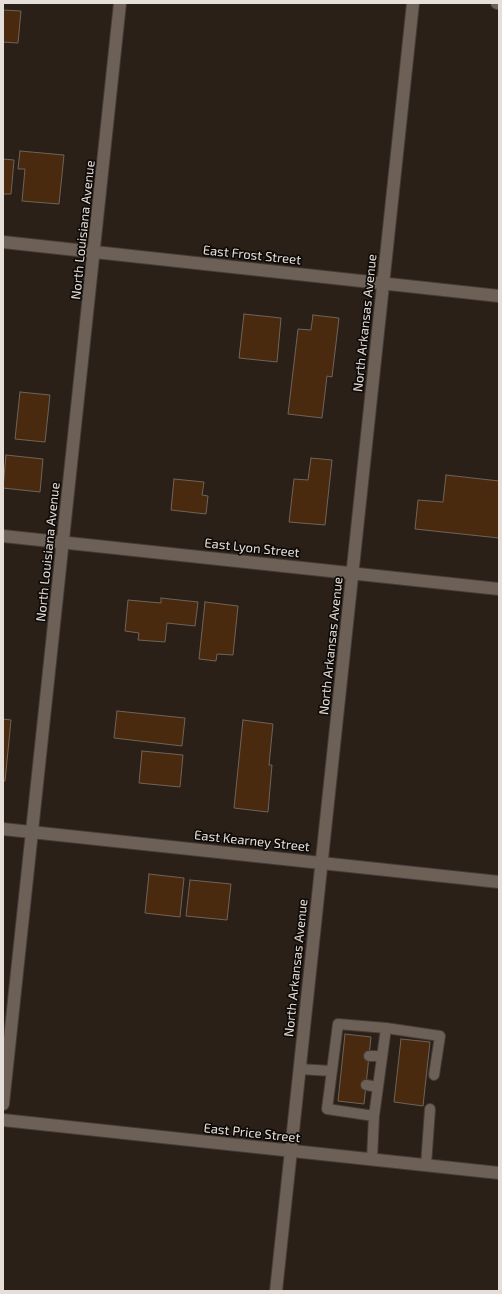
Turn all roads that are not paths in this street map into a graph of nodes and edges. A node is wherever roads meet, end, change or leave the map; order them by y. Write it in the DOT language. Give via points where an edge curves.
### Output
graph roads {
  1 [pos="120,3"];
  2 [pos="413,3"];
  3 [pos="3,242"];
  4 [pos="94,252"];
  5 [pos="383,283"];
  6 [pos="499,296"];
  7 [pos="3,536"];
  8 [pos="63,542"];
  9 [pos="353,573"];
  10 [pos="499,589"];
  11 [pos="3,829"];
  12 [pos="33,832"];
  13 [pos="322,862"];
  14 [pos="499,882"];
  15 [pos="386,1028"];
  16 [pos="369,1056"];
  17 [pos="382,1056"];
  18 [pos="299,1069"];
  19 [pos="434,1075"];
  20 [pos="334,1077"];
  21 [pos="366,1085"];
  22 [pos="378,1087"];
  23 [pos="3,1104"];
  24 [pos="430,1109"];
  25 [pos="374,1116"];
  26 [pos="3,1120"];
  27 [pos="290,1151"];
  28 [pos="372,1159"];
  29 [pos="426,1165"];
  30 [pos="499,1173"];
  31 [pos="276,1291"];
  1 -- 4 [label="street, North Louisiana Avenue"];
  2 -- 5 [label="street, North Arkansas Avenue"];
  3 -- 4 [label="street, East Frost Street"];
  4 -- 5 [label="street, East Frost Street"];
  4 -- 8 [label="street, North Louisiana Avenue"];
  5 -- 6 [label="street, East Frost Street"];
  5 -- 9 [label="street, North Arkansas Avenue"];
  7 -- 8 [label="street, East Lyon Street"];
  8 -- 9 [label="street, East Lyon Street"];
  8 -- 12 [label="street, North Louisiana Avenue"];
  9 -- 10 [label="street, East Lyon Street"];
  9 -- 13 [label="street, North Arkansas Avenue"];
  11 -- 12 [label="street, East Kearney Street"];
  12 -- 13 [label="street, East Kearney Street"];
  12 -- 23 [label="street, North Louisiana Avenue"];
  13 -- 14 [label="street, East Kearney Street"];
  13 -- 18 [label="street, North Arkansas Avenue"];
  15 -- 17 [label="lane"];
  15 -- 19 [label="lane" via="440,1036"];
  15 -- 20 [label="lane" via="338,1024 339,1053"];
  16 -- 17 [label="lane"];
  17 -- 22 [label="lane"];
  18 -- 20 [label="lane"];
  18 -- 27 [label="street, North Arkansas Avenue"];
  20 -- 25 [label="lane" via="327,1109"];
  21 -- 22 [label="lane"];
  22 -- 25 [label="lane"];
  24 -- 29 [label="lane"];
  25 -- 28 [label="lane"];
  26 -- 27 [label="street, East Price Street"];
  27 -- 28 [label="street, East Price Street"];
  27 -- 31 [label="street, North Arkansas Avenue"];
  28 -- 29 [label="street, East Price Street"];
  29 -- 30 [label="street, East Price Street"];
}
